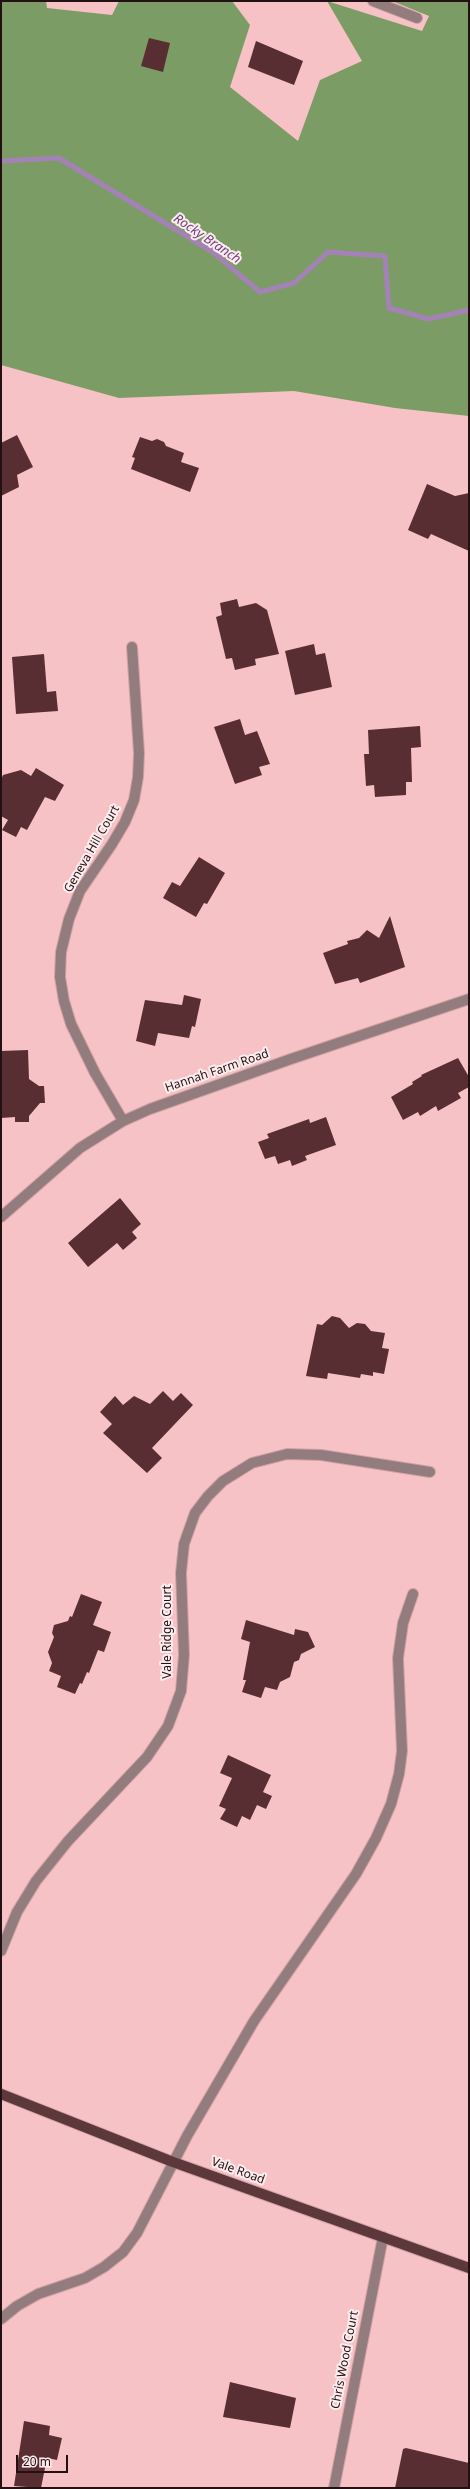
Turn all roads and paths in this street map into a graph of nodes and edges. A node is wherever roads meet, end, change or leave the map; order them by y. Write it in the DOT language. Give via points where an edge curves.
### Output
graph roads {
  1 [pos="373,1"];
  2 [pos="417,18"];
  3 [pos="132,647"];
  4 [pos="469,999"];
  5 [pos="122,1121"];
  6 [pos="1,1217"];
  7 [pos="430,1472"];
  8 [pos="413,1594"];
  9 [pos="1,1951"];
  10 [pos="1,2094"];
  11 [pos="173,2162"];
  12 [pos="383,2237"];
  13 [pos="469,2268"];
  14 [pos="1,2319"];
  15 [pos="334,2488"];
  1 -- 2 [label="street"];
  3 -- 5 [label="street, Geneva Hill Court" via="140,753 134,800 112,844 80,891 69,919 61,952 60,977 71,1024"];
  4 -- 5 [label="street, Hannah Farm Road" via="150,1108"];
  5 -- 6 [label="street, Hannah Farm Road" via="80,1148"];
  7 -- 9 [label="street, Vale Ridge Court" via="322,1455 287,1454 252,1463 224,1481 208,1496 195,1513 184,1544 181,1574 184,1655 181,1691 168,1726 147,1757 68,1841 36,1881 17,1912"];
  8 -- 11 [label="street" via="403,1623 398,1658 402,1751 391,1804 356,1874 254,2021"];
  10 -- 11 [label="main road, Vale Road"];
  11 -- 12 [label="main road, Vale Road"];
  11 -- 14 [label="street" via="137,2233 122,2252 85,2278 38,2294"];
  12 -- 13 [label="main road, Vale Road"];
  12 -- 15 [label="street, Chris Wood Court"];
}
